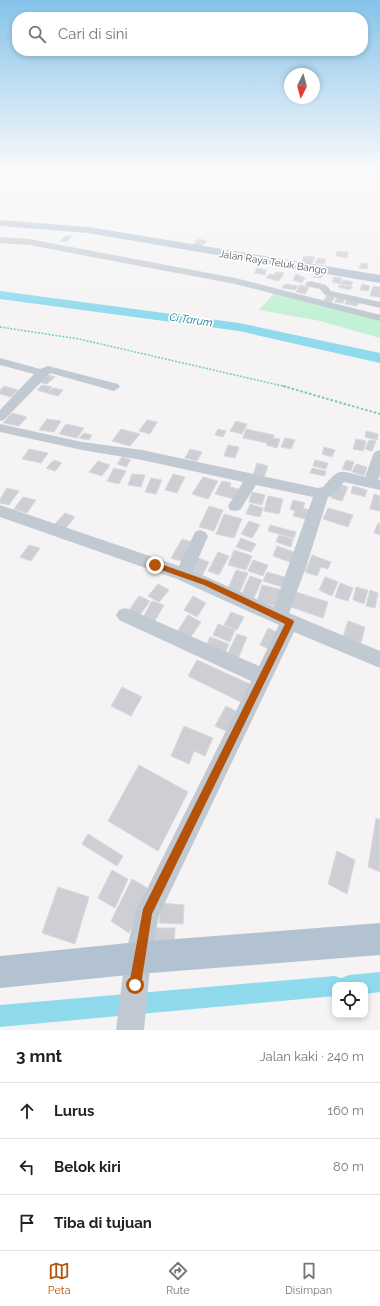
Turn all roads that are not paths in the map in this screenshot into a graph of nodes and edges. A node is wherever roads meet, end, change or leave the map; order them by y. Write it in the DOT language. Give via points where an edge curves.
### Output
graph roads {
  1 [pos="0,223"];
  2 [pos="0,240"];
  3 [pos="380,279"];
  4 [pos="310,284"];
  5 [pos="380,305"];
  6 [pos="380,318"];
  7 [pos="0,361"];
  8 [pos="42,373"];
  9 [pos="114,387"];
  10 [pos="0,417"];
  11 [pos="0,428"];
  12 [pos="380,455"];
  13 [pos="252,479"];
  14 [pos="375,484"];
  15 [pos="322,493"];
  16 [pos="235,506"];
  17 [pos="0,511"];
  18 [pos="200,536"];
  19 [pos="183,574"];
  20 [pos="125,615"];
  21 [pos="284,620"];
  22 [pos="380,660"];
  23 [pos="263,677"];
  24 [pos="380,940"];
  25 [pos="0,972"];
  26 [pos="137,972"];
  27 [pos="130,1030"];
  1 -- 3 [label="main road, Jalan Raya Teluk Bango" via="88,230"];
  2 -- 6 [label="street" via="29,242 228,280"];
  4 -- 5 [label="street" via="323,287 328,293"];
  7 -- 8 [label="street"];
  8 -- 9 [label="street" via="51,369"];
  8 -- 10 [label="street"];
  11 -- 13 [label="street"];
  12 -- 14 [label="street"];
  13 -- 15 [label="street"];
  13 -- 16 [label="street"];
  14 -- 15 [label="street" via="341,476 328,491"];
  15 -- 21 [label="street"];
  17 -- 19 [label="street"];
  18 -- 19 [label="street"];
  19 -- 21 [label="street"];
  20 -- 23 [label="street"];
  21 -- 22 [label="street"];
  21 -- 23 [label="street"];
  23 -- 26 [label="street" via="147,913"];
  24 -- 26 [label="main road"];
  25 -- 26 [label="main road"];
  26 -- 27 [label="street"];
}
